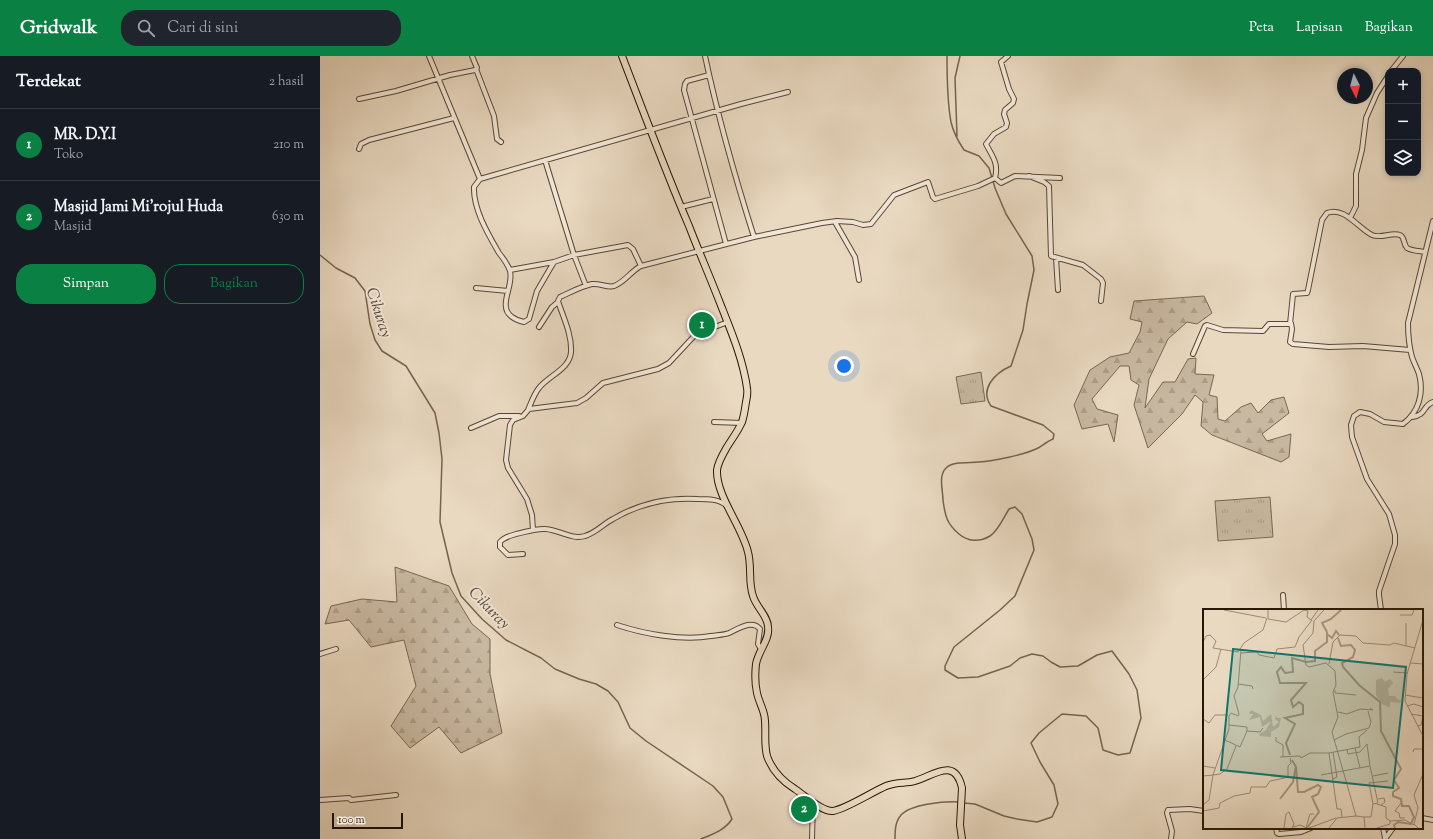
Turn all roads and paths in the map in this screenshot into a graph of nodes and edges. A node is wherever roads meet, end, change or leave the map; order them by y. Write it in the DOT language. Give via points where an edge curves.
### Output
graph roads {
  1 [pos="429,56"];
  2 [pos="472,56"];
  3 [pos="622,56"];
  4 [pos="705,56"];
  5 [pos="1008,56"];
  6 [pos="1403,56"];
  7 [pos="1393,68"];
  8 [pos="476,69"];
  9 [pos="709,75"];
  10 [pos="438,79"];
  11 [pos="1385,81"];
  12 [pos="788,92"];
  13 [pos="359,99"];
  14 [pos="718,111"];
  15 [pos="454,118"];
  16 [pos="692,119"];
  17 [pos="651,130"];
  18 [pos="502,142"];
  19 [pos="359,149"];
  20 [pos="544,160"];
  21 [pos="1029,176"];
  22 [pos="1060,178"];
  23 [pos="480,179"];
  24 [pos="994,179"];
  25 [pos="713,199"];
  26 [pos="681,207"];
  27 [pos="1350,218"];
  28 [pos="834,222"];
  29 [pos="1433,222"];
  30 [pos="754,237"];
  31 [pos="726,244"];
  32 [pos="700,251"];
  33 [pos="1426,252"];
  34 [pos="574,255"];
  35 [pos="1056,258"];
  36 [pos="554,262"];
  37 [pos="642,266"];
  38 [pos="510,270"];
  39 [pos="859,280"];
  40 [pos="586,286"];
  41 [pos="476,288"];
  42 [pos="1058,290"];
  43 [pos="508,291"];
  44 [pos="1101,301"];
  45 [pos="558,302"];
  46 [pos="728,322"];
  47 [pos="1291,323"];
  48 [pos="539,327"];
  49 [pos="1410,350"];
  50 [pos="1193,354"];
  51 [pos="1433,402"];
  52 [pos="528,410"];
  53 [pos="521,417"];
  54 [pos="1412,417"];
  55 [pos="714,422"];
  56 [pos="742,422"];
  57 [pos="471,428"];
  58 [pos="730,509"];
  59 [pos="532,530"];
  60 [pos="522,554"];
  61 [pos="1283,595"];
  62 [pos="1284,609"];
  63 [pos="1381,609"];
  64 [pos="617,625"];
  65 [pos="336,649"];
  66 [pos="760,649"];
  67 [pos="320,654"];
  68 [pos="396,795"];
  69 [pos="320,800"];
  70 [pos="813,802"];
  71 [pos="1203,811"];
  72 [pos="1423,818"];
  73 [pos="1433,820"];
  74 [pos="1276,829"];
  75 [pos="1308,829"];
  76 [pos="1392,829"];
  77 [pos="1385,838"];
  78 [pos="812,839"];
  79 [pos="962,839"];
  80 [pos="1171,839"];
  1 -- 10 [label="street"];
  2 -- 8 [label="street"];
  3 -- 17 [label="main road"];
  4 -- 9 [label="street"];
  5 -- 24 [label="street" via="1001,62 1014,99 1005,110 1006,127 994,134 986,144 996,164"];
  6 -- 7 [label="street"];
  8 -- 10 [label="street"];
  8 -- 18 [label="street" via="494,116 498,139"];
  9 -- 14 [label="street"];
  9 -- 16 [label="street" via="687,81 685,84 684,90"];
  10 -- 13 [label="street"];
  10 -- 15 [label="street"];
  11 -- 27 [label="street" via="1366,118 1356,174 1356,206"];
  12 -- 14 [label="street"];
  14 -- 16 [label="street"];
  14 -- 30 [label="street"];
  15 -- 19 [label="street" via="368,140 361,144"];
  15 -- 23 [label="street"];
  16 -- 17 [label="street"];
  16 -- 25 [label="street"];
  17 -- 20 [label="street"];
  17 -- 26 [label="main road"];
  20 -- 23 [label="street"];
  20 -- 34 [label="street"];
  21 -- 22 [label="street"];
  21 -- 24 [label="street" via="1015,176 1001,183"];
  21 -- 35 [label="street" via="1049,186 1051,255"];
  23 -- 38 [label="street" via="474,187 474,198 485,227"];
  24 -- 28 [label="street" via="935,199 928,182 894,195 871,224 863,226 853,222"];
  25 -- 26 [label="street"];
  25 -- 31 [label="street"];
  26 -- 32 [label="main road"];
  27 -- 33 [label="street" via="1372,235 1399,235 1403,237 1409,249"];
  27 -- 47 [label="street" via="1336,211 1324,216 1308,290 1306,293 1293,294"];
  28 -- 30 [label="street"];
  28 -- 39 [label="street" via="855,257"];
  29 -- 33 [label="street"];
  30 -- 31 [label="street"];
  31 -- 32 [label="street"];
  32 -- 37 [label="street"];
  32 -- 46 [label="main road"];
  33 -- 49 [label="street" via="1408,323"];
  34 -- 36 [label="street"];
  34 -- 37 [label="street" via="628,245"];
  34 -- 40 [label="street"];
  35 -- 42 [label="street"];
  35 -- 44 [label="street" via="1083,265 1101,279"];
  36 -- 38 [label="street"];
  36 -- 43 [label="street" via="537,291 527,321 519,321 506,312"];
  37 -- 40 [label="street" via="610,287 595,284"];
  38 -- 43 [label="street"];
  40 -- 45 [label="street" via="560,297"];
  41 -- 43 [label="street"];
  45 -- 48 [label="street"];
  45 -- 52 [label="street" via="568,328 570,358 539,387"];
  46 -- 52 [label="street" via="696,334 669,363 658,369 603,383 577,403"];
  46 -- 56 [label="main road" via="748,391"];
  47 -- 49 [label="street" via="1290,342 1293,344"];
  47 -- 50 [label="street" via="1269,324 1263,331 1223,330 1207,325"];
  49 -- 54 [label="street" via="1419,375 1421,391 1418,406"];
  51 -- 54 [label="street" via="1421,415"];
  52 -- 53 [label="street"];
  53 -- 57 [label="street" via="499,416"];
  53 -- 59 [label="street" via="513,420 510,425 506,463 527,499 532,515"];
  54 -- 63 [label="street" via="1403,424 1396,424 1360,412 1354,416 1351,425 1352,437 1367,479 1389,514 1395,535 1395,544 1379,591"];
  55 -- 56 [label="street"];
  56 -- 58 [label="main road" via="717,468 719,485"];
  58 -- 59 [label="street" via="720,501 665,499 639,506 583,537 547,529"];
  58 -- 66 [label="main road" via="748,552 755,604 767,621 768,636"];
  59 -- 60 [label="street" via="506,537 500,542 500,547 508,555"];
  61 -- 62 [label="street"];
  64 -- 66 [label="street" via="683,637 706,637 728,633 751,624 760,629"];
  65 -- 67 [label="street"];
  66 -- 70 [label="main road" via="755,675 757,694 766,722 766,752 774,771"];
  68 -- 69 [label="street" via="351,800"];
  70 -- 78 [label="street"];
  70 -- 79 [label="main road" via="825,810 837,810 890,785 914,781 939,771 949,770 956,774 963,793 960,817"];
  71 -- 80 [label="street" via="1168,810"];
  72 -- 73 [label="street"];
  74 -- 75 [label="street" via="1279,834"];
  76 -- 77 [label="street"];
}
